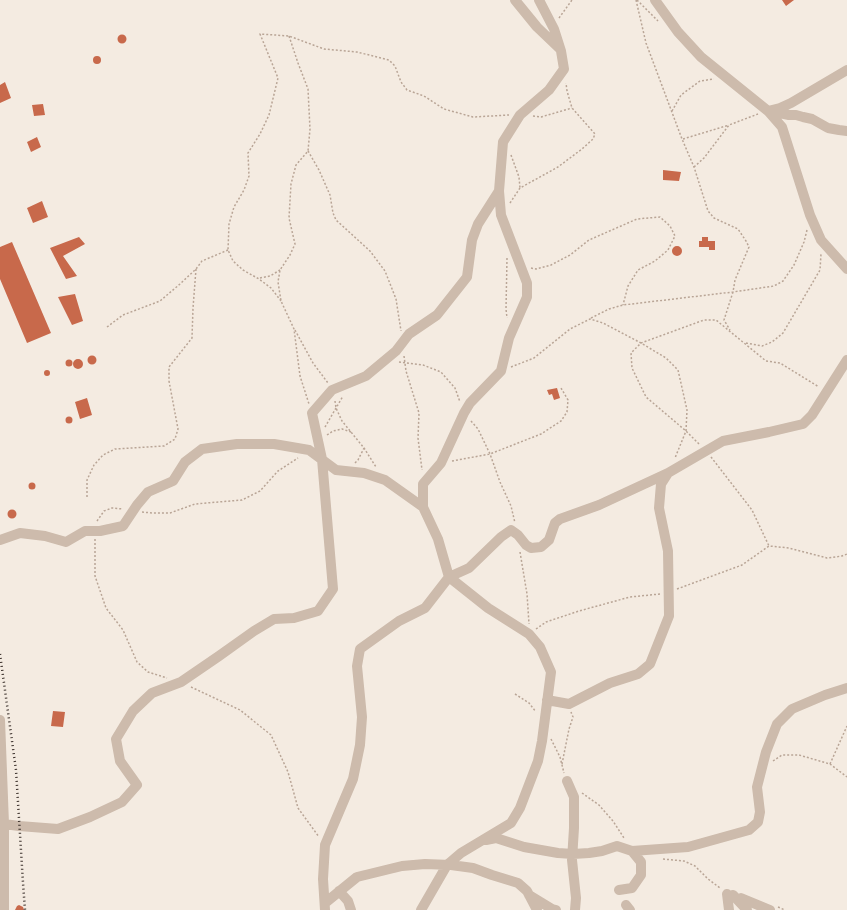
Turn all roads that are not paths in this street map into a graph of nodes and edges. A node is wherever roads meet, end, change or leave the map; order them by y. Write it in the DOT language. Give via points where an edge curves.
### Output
graph roads {
  1 [pos="515,0"];
  2 [pos="539,0"];
  3 [pos="655,0"];
  4 [pos="561,51"];
  5 [pos="847,70"];
  6 [pos="768,111"];
  7 [pos="847,131"];
  8 [pos="499,191"];
  9 [pos="847,269"];
  10 [pos="847,360"];
  11 [pos="321,454"];
  12 [pos="668,473"];
  13 [pos="423,507"];
  14 [pos="0,540"];
  15 [pos="449,578"];
  16 [pos="847,688"];
  17 [pos="547,700"];
  18 [pos="0,720"];
  19 [pos="567,781"];
  20 [pos="4,824"];
  21 [pos="480,841"];
  22 [pos="632,851"];
  23 [pos="573,854"];
  24 [pos="447,864"];
  25 [pos="619,890"];
  26 [pos="339,891"];
  27 [pos="529,895"];
  28 [pos="734,896"];
  29 [pos="325,907"];
  30 [pos="4,910"];
  31 [pos="351,910"];
  32 [pos="421,910"];
  33 [pos="537,910"];
  34 [pos="556,910"];
  35 [pos="575,910"];
  36 [pos="730,910"];
  37 [pos="747,910"];
  38 [pos="770,910"];
  1 -- 4 [label="street"];
  2 -- 4 [label="street" via="554,29"];
  3 -- 6 [label="street" via="678,32 701,57"];
  4 -- 8 [label="street" via="564,69 549,90 520,115 503,142"];
  5 -- 6 [label="street" via="800,98"];
  6 -- 7 [label="street" via="812,119 828,128"];
  6 -- 9 [label="street" via="782,127 810,215 822,240"];
  8 -- 11 [label="street" via="478,224 472,240 467,277 437,315 409,334 396,351 366,376 332,390 312,413"];
  8 -- 13 [label="street" via="501,215 527,283 527,297 510,338 501,371 470,403 441,463 423,484"];
  10 -- 12 [label="street" via="812,415 803,424 722,441"];
  11 -- 13 [label="street" via="336,470 364,473 385,480"];
  11 -- 14 [label="street" via="274,444 236,444 202,448 185,462 173,481 148,492 123,526 85,531 66,542 20,533"];
  11 -- 20 [label="street" via="333,589 318,611 294,618 274,619 254,630 181,682 152,693 133,711 116,739 120,761 137,785 122,802 58,829"];
  12 -- 15 [label="street" via="599,505 560,519 555,523 549,540 541,547 531,548 511,530 500,537 469,568"];
  12 -- 17 [label="street" via="661,484 659,508 668,551 669,616 650,664 638,674 569,704"];
  13 -- 15 [label="street" via="438,539"];
  15 -- 17 [label="street" via="488,608 529,634 540,647 551,672"];
  15 -- 29 [label="street" via="425,608 399,621 360,649 357,666 362,717 360,745 354,779 325,844"];
  16 -- 22 [label="street" via="792,709 777,724 766,752 757,787 760,812 758,822 749,830 688,847"];
  17 -- 21 [label="street" via="538,761 520,808 511,823"];
  18 -- 20 [label="street"];
  19 -- 23 [label="street" via="574,797"];
  20 -- 30 [label="street"];
  21 -- 23 [label="street" via="496,838 524,847"];
  21 -- 24 [label="street"];
  22 -- 23 [label="street" via="617,846 602,851"];
  22 -- 25 [label="street" via="641,862 641,875 632,888"];
  23 -- 35 [label="street"];
  24 -- 26 [label="street" via="402,866 376,872 357,877"];
  24 -- 27 [label="street" via="473,868 518,883"];
  24 -- 32 [label="street"];
  26 -- 29 [label="street"];
  26 -- 31 [label="street" via="348,901"];
  27 -- 33 [label="street"];
  27 -- 34 [label="street"];
  28 -- 36 [label="street"];
  28 -- 37 [label="street"];
  28 -- 38 [label="street"];
}
